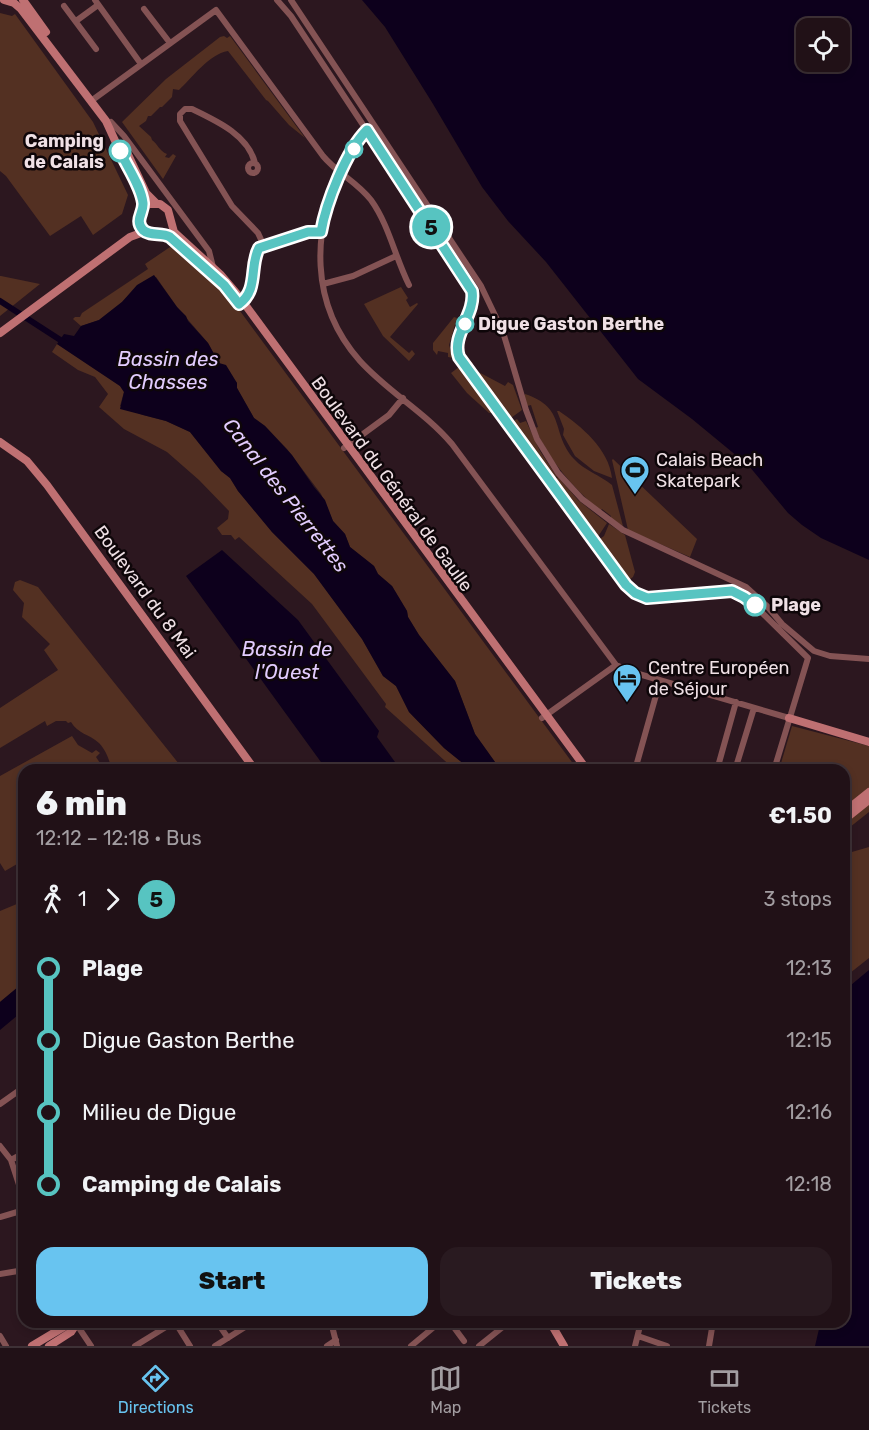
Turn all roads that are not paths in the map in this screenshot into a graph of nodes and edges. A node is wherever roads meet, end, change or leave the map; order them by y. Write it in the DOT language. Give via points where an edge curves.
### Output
graph roads {
  1 [pos="4,0"];
  2 [pos="23,0"];
  3 [pos="277,0"];
  4 [pos="291,0"];
  5 [pos="96,3"];
  6 [pos="64,6"];
  7 [pos="144,9"];
  8 [pos="76,21"];
  9 [pos="170,44"];
  10 [pos="96,48"];
  11 [pos="141,64"];
  12 [pos="93,100"];
  13 [pos="111,122"];
  14 [pos="367,130"];
  15 [pos="139,156"];
  16 [pos="127,159"];
  17 [pos="255,164"];
  18 [pos="341,173"];
  19 [pos="156,202"];
  20 [pos="143,208"];
  21 [pos="139,221"];
  22 [pos="170,221"];
  23 [pos="321,232"];
  24 [pos="149,233"];
  25 [pos="160,233"];
  26 [pos="130,237"];
  27 [pos="264,246"];
  28 [pos="396,256"];
  29 [pos="213,267"];
  30 [pos="323,284"];
  31 [pos="409,285"];
  32 [pos="241,303"];
  33 [pos="3,331"];
  34 [pos="403,398"];
  35 [pos="0,442"];
  36 [pos="346,446"];
  37 [pos="869,659"];
  38 [pos="616,665"];
  39 [pos="660,681"];
  40 [pos="736,702"];
  41 [pos="754,708"];
  42 [pos="545,716"];
  43 [pos="789,718"];
  44 [pos="869,742"];
  45 [pos="251,764"];
  46 [pos="576,764"];
  47 [pos="582,764"];
  48 [pos="637,764"];
  49 [pos="719,764"];
  50 [pos="737,764"];
  51 [pos="776,764"];
  52 [pos="869,792"];
  53 [pos="869,800"];
  54 [pos="850,807"];
  55 [pos="850,815"];
  56 [pos="18,1091"];
  57 [pos="0,1104"];
  58 [pos="0,1146"];
  59 [pos="18,1156"];
  60 [pos="11,1160"];
  61 [pos="18,1182"];
  62 [pos="18,1212"];
  63 [pos="0,1217"];
  64 [pos="18,1271"];
  65 [pos="0,1274"];
  66 [pos="62,1328"];
  67 [pos="73,1328"];
  68 [pos="80,1328"];
  69 [pos="164,1328"];
  70 [pos="178,1328"];
  71 [pos="221,1328"];
  72 [pos="244,1328"];
  73 [pos="333,1328"];
  74 [pos="433,1328"];
  75 [pos="454,1328"];
  76 [pos="502,1328"];
  77 [pos="551,1328"];
  78 [pos="640,1328"];
  79 [pos="712,1328"];
  80 [pos="0,1336"];
  81 [pos="638,1336"];
  82 [pos="228,1338"];
  83 [pos="464,1341"];
  84 [pos="337,1343"];
  85 [pos="559,1344"];
  86 [pos="6,1346"];
  87 [pos="32,1346"];
  88 [pos="49,1346"];
  89 [pos="91,1346"];
  90 [pos="135,1346"];
  91 [pos="190,1346"];
  92 [pos="215,1346"];
  93 [pos="327,1346"];
  94 [pos="411,1346"];
  95 [pos="480,1346"];
  96 [pos="635,1346"];
  97 [pos="667,1346"];
  98 [pos="709,1346"];
  1 -- 12 [label="street, Boulevard du Général de Gaulle" via="21,9"];
  2 -- 12 [label="street, Boulevard du Général de Gaulle"];
  3 -- 14 [label="street"];
  4 -- 37 [label="street" via="481,286 504,332 534,432 558,473 587,504 623,530 746,587 807,647 824,655"];
  5 -- 8 [label="street"];
  5 -- 11 [label="street"];
  6 -- 8 [label="street"];
  7 -- 9 [label="street"];
  8 -- 10 [label="street"];
  9 -- 11 [label="street"];
  9 -- 18 [label="street" via="216,10 323,156"];
  11 -- 12 [label="street"];
  12 -- 13 [label="street, Boulevard du Général de Gaulle"];
  12 -- 16 [label="street, Boulevard du Général de Gaulle"];
  13 -- 15 [label="street, Boulevard du Général de Gaulle"];
  13 -- 16 [label="street, Boulevard du Général de Gaulle"];
  14 -- 18 [label="street"];
  14 -- 43 [label="street" via="472,291 472,307 457,344 459,357 637,595 647,598 738,593 750,600 808,658"];
  15 -- 16 [label="street"];
  15 -- 29 [label="street, Boulevard du Général de Gaulle" via="208,251"];
  16 -- 19 [label="street, Boulevard du Général de Gaulle" via="146,193"];
  16 -- 20 [label="street, Boulevard du Général de Gaulle"];
  17 -- 27 [label="street" via="249,147 240,137 192,109 180,114 180,121 230,204 258,233"];
  18 -- 23 [label="street"];
  18 -- 28 [label="street" via="372,202"];
  19 -- 20 [label="street"];
  19 -- 22 [label="street" via="167,209"];
  20 -- 21 [label="street"];
  21 -- 24 [label="street"];
  21 -- 26 [label="street"];
  22 -- 25 [label="street"];
  22 -- 29 [label="street, Boulevard du Général de Gaulle" via="174,232"];
  23 -- 27 [label="street" via="308,232"];
  23 -- 30 [label="street"];
  24 -- 25 [label="street"];
  24 -- 26 [label="street"];
  25 -- 32 [label="street, Boulevard du Général de Gaulle" via="170,237"];
  26 -- 33 [label="street"];
  27 -- 32 [label="street" via="257,252 250,291"];
  28 -- 30 [label="street"];
  28 -- 31 [label="street"];
  29 -- 32 [label="street, Boulevard du Général de Gaulle" via="228,281"];
  30 -- 34 [label="street" via="335,321 352,351"];
  32 -- 36 [label="street, Boulevard du Général de Gaulle"];
  34 -- 36 [label="street" via="389,415"];
  34 -- 38 [label="street" via="459,452"];
  35 -- 45 [label="street, Boulevard du 8 Mai" via="27,461 41,477"];
  36 -- 42 [label="street, Boulevard du Général de Gaulle"];
  38 -- 39 [label="street"];
  38 -- 42 [label="street"];
  39 -- 40 [label="street"];
  39 -- 48 [label="street"];
  40 -- 41 [label="street"];
  40 -- 49 [label="street"];
  41 -- 43 [label="street"];
  41 -- 50 [label="street"];
  42 -- 46 [label="street, Boulevard du Général de Gaulle"];
  42 -- 47 [label="street, Boulevard du Général de Gaulle"];
  43 -- 44 [label="street"];
  43 -- 51 [label="street"];
  52 -- 54 [label="street"];
  53 -- 55 [label="street"];
  56 -- 57 [label="street"];
  58 -- 60 [label="street"];
  59 -- 60 [label="street"];
  60 -- 61 [label="street"];
  62 -- 63 [label="street"];
  64 -- 65 [label="street"];
  66 -- 87 [label="street"];
  67 -- 88 [label="street"];
  68 -- 89 [label="street"];
  69 -- 90 [label="street"];
  70 -- 91 [label="street"];
  71 -- 82 [label="street"];
  72 -- 82 [label="street"];
  73 -- 84 [label="street"];
  74 -- 94 [label="street"];
  75 -- 83 [label="street"];
  76 -- 95 [label="street"];
  77 -- 85 [label="street"];
  78 -- 81 [label="street"];
  79 -- 98 [label="street"];
  80 -- 86 [label="street"];
  81 -- 96 [label="street"];
  81 -- 97 [label="street"];
  82 -- 92 [label="street"];
  84 -- 93 [label="street"];
}
